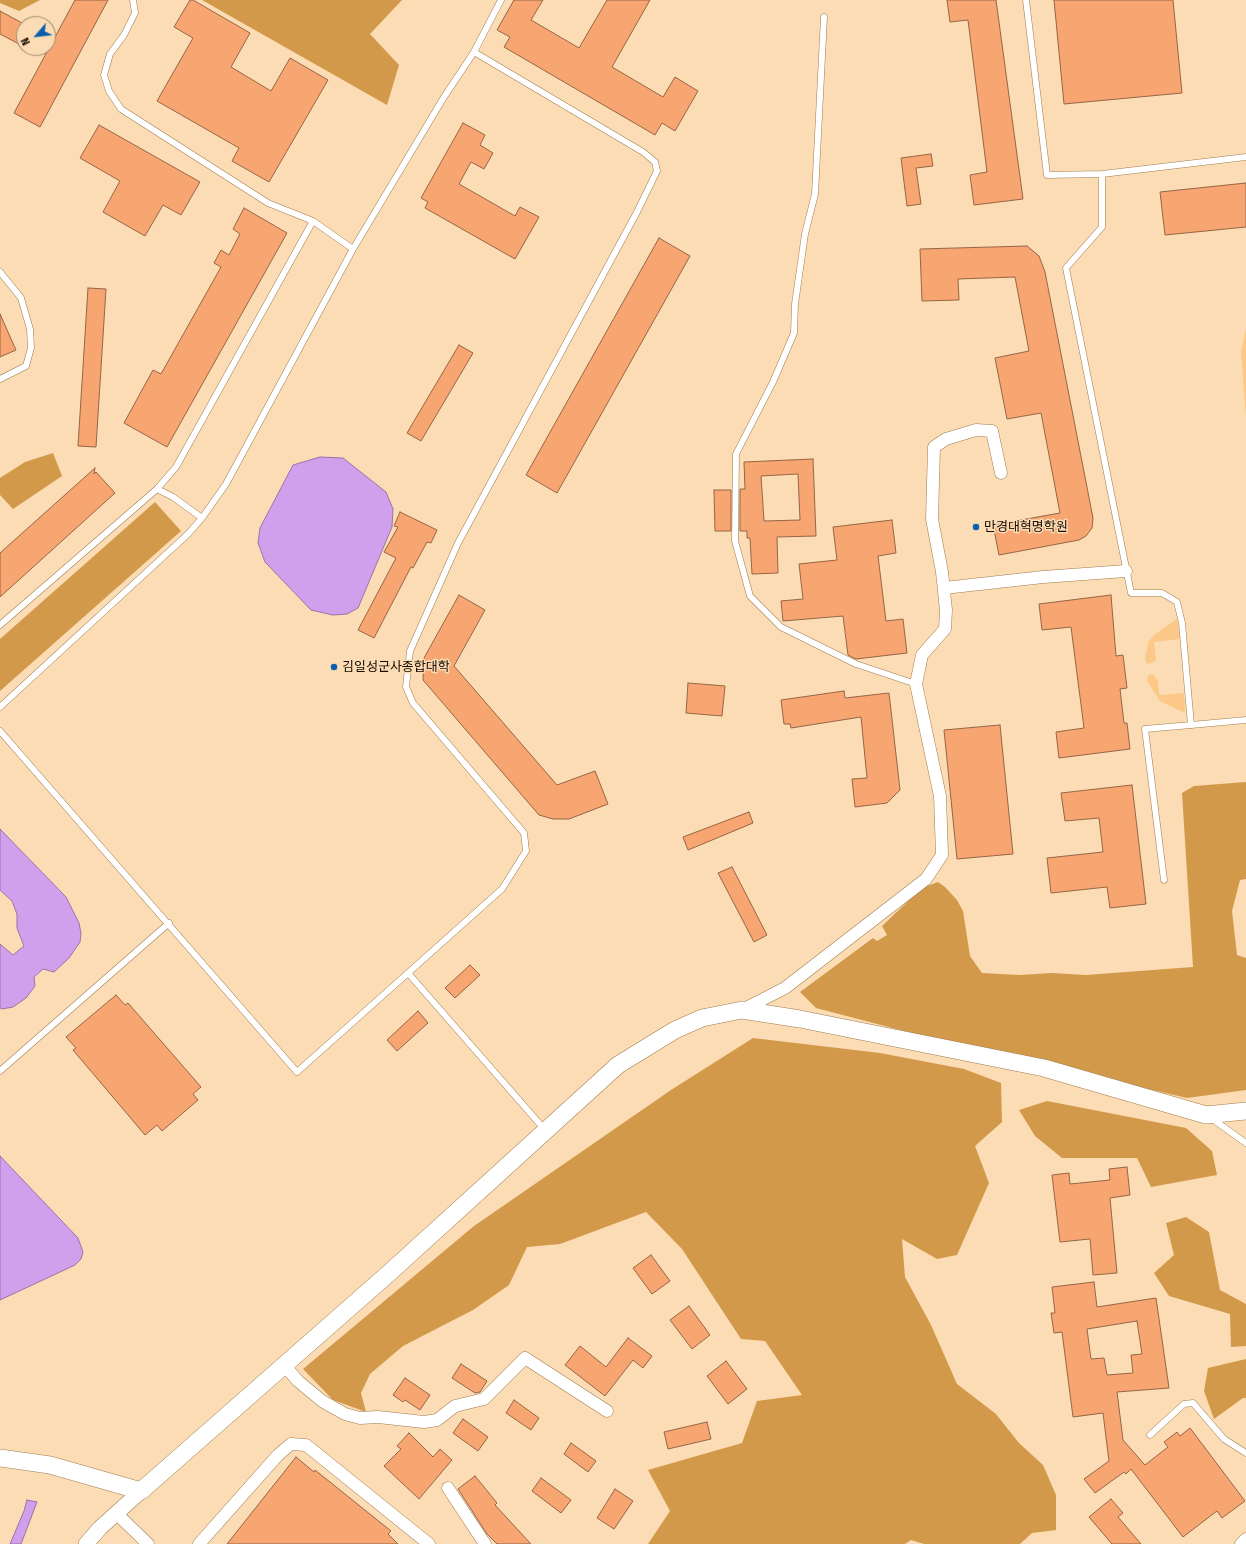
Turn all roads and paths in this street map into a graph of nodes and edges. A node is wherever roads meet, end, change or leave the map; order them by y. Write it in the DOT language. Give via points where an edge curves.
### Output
graph roads {
  1 [pos="133,0"];
  2 [pos="501,0"];
  3 [pos="1026,0"];
  4 [pos="824,17"];
  5 [pos="474,52"];
  6 [pos="1246,157"];
  7 [pos="1102,174"];
  8 [pos="313,221"];
  9 [pos="353,249"];
  10 [pos="0,272"];
  11 [pos="0,379"];
  12 [pos="1001,473"];
  13 [pos="157,489"];
  14 [pos="202,518"];
  15 [pos="1126,571"];
  16 [pos="944,588"];
  17 [pos="0,625"];
  18 [pos="916,684"];
  19 [pos="0,707"];
  20 [pos="1246,720"];
  21 [pos="1191,725"];
  22 [pos="1,736"];
  23 [pos="1164,880"];
  24 [pos="169,923"];
  25 [pos="408,973"];
  26 [pos="742,1010"];
  27 [pos="0,1071"];
  28 [pos="1246,1111"];
  29 [pos="1206,1115"];
  30 [pos="545,1130"];
  31 [pos="1246,1143"];
  32 [pos="284,1365"];
  33 [pos="607,1411"];
  34 [pos="1150,1435"];
  35 [pos="1246,1453"];
  36 [pos="0,1458"];
  37 [pos="448,1488"];
  38 [pos="141,1491"];
  39 [pos="116,1513"];
  40 [pos="1246,1539"];
  41 [pos="86,1544"];
  42 [pos="148,1544"];
  43 [pos="199,1544"];
  44 [pos="429,1544"];
  45 [pos="485,1544"];
  46 [pos="1240,1544"];
  1 -- 8 [label="lane" via="134,13 124,35 110,54 104,75 109,91 121,109 268,203"];
  2 -- 5 [label="lane"];
  3 -- 7 [label="lane" via="1047,175"];
  4 -- 18 [label="lane" via="815,194 805,234 795,304 794,333 773,382 736,454 735,541 750,596 781,627 856,664"];
  5 -- 9 [label="lane" via="444,97"];
  5 -- 25 [label="lane" via="643,152 655,162 657,171 458,543 410,651 406,687 413,703 524,834 526,851 502,889"];
  6 -- 7 [label="lane"];
  7 -- 15 [label="lane" via="1102,227 1066,268"];
  8 -- 9 [label="lane"];
  8 -- 13 [label="lane" via="176,467"];
  9 -- 14 [label="lane" via="226,484"];
  10 -- 11 [label="lane" via="21,298 30,329 31,348 26,366"];
  12 -- 16 [label="street" via="992,431 976,430 946,439 934,447 932,518"];
  13 -- 14 [label="lane"];
  13 -- 17 [label="lane"];
  14 -- 19 [label="lane" via="188,534"];
  15 -- 16 [label="street"];
  15 -- 21 [label="lane" via="1130,593 1162,593 1177,602 1182,624"];
  16 -- 18 [label="street" via="945,629 922,655"];
  18 -- 26 [label="street" via="940,796 942,855 926,879 785,988"];
  20 -- 21 [label="lane"];
  21 -- 23 [label="lane" via="1145,729"];
  22 -- 24 [label="lane"];
  24 -- 25 [label="lane" via="297,1072"];
  24 -- 27 [label="lane"];
  25 -- 30 [label="lane"];
  26 -- 29 [label="main road" via="800,1019 1044,1068"];
  26 -- 30 [label="main road" via="702,1018 675,1030 618,1065"];
  28 -- 29 [label="main road"];
  29 -- 31 [label="lane"];
  30 -- 32 [label="main road"];
  32 -- 33 [label="street" via="322,1401 344,1414 360,1418 402,1418 424,1422 437,1420 455,1406 484,1399 525,1358"];
  32 -- 38 [label="main road"];
  34 -- 35 [label="lane" via="1184,1404 1193,1403 1224,1439"];
  36 -- 38 [label="main road" via="50,1465"];
  37 -- 45 [label="street"];
  38 -- 39 [label="street"];
  39 -- 41 [label="street"];
  39 -- 42 [label="street"];
  40 -- 46 [label="street"];
  43 -- 44 [label="street" via="278,1455 291,1444 306,1445"];
}
